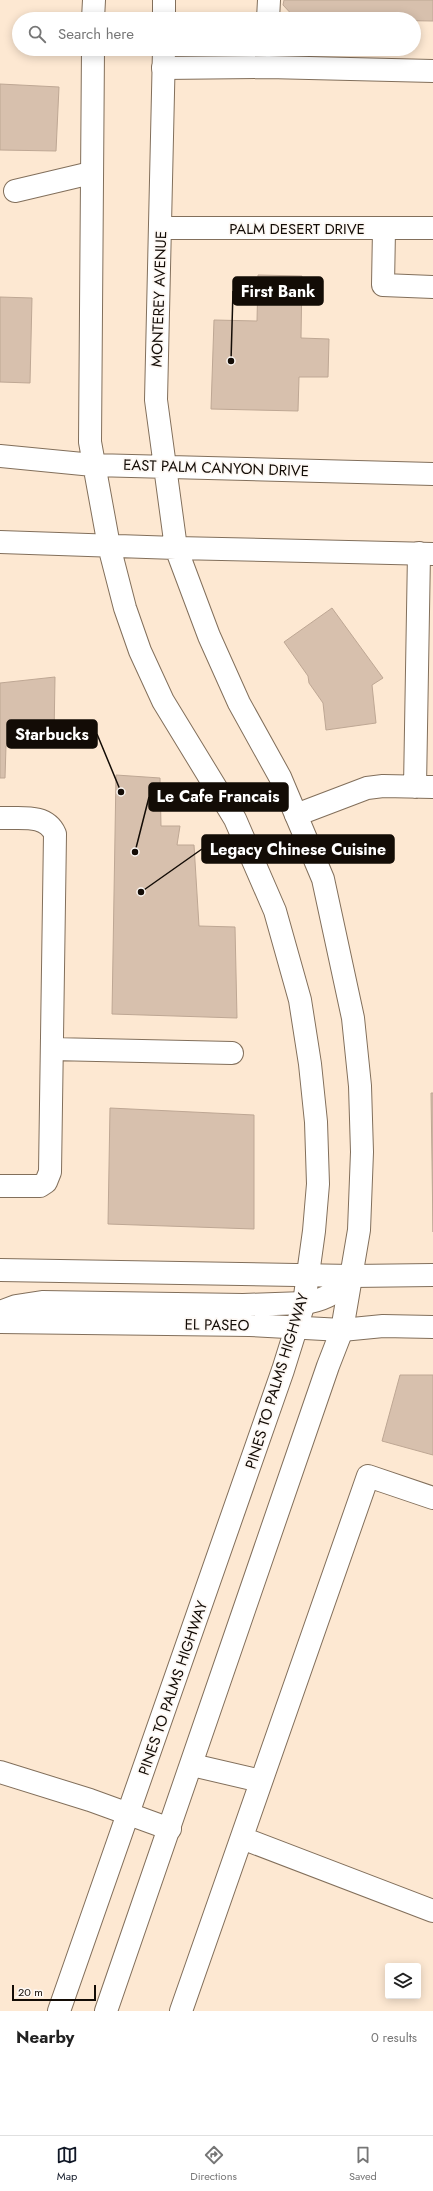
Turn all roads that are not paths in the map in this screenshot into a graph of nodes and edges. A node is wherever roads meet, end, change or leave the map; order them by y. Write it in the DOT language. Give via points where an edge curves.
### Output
graph roads {
  1 [pos="94,0"];
  2 [pos="164,0"];
  3 [pos="268,0"];
  4 [pos="94,12"];
  5 [pos="164,12"];
  6 [pos="268,12"];
  7 [pos="93,56"];
  8 [pos="163,58"];
  9 [pos="268,58"];
  10 [pos="433,71"];
  11 [pos="91,173"];
  12 [pos="15,191"];
  13 [pos="161,228"];
  14 [pos="433,228"];
  15 [pos="384,230"];
  16 [pos="433,286"];
  17 [pos="0,456"];
  18 [pos="93,465"];
  19 [pos="165,467"];
  20 [pos="433,474"];
  21 [pos="0,542"];
  22 [pos="109,546"];
  23 [pos="176,548"];
  24 [pos="426,554"];
  25 [pos="424,787"];
  26 [pos="296,815"];
  27 [pos="0,818"];
  28 [pos="52,1049"];
  29 [pos="232,1053"];
  30 [pos="0,1186"];
  31 [pos="0,1270"];
  32 [pos="308,1274"];
  33 [pos="433,1275"];
  34 [pos="351,1278"];
  35 [pos="304,1303"];
  36 [pos="0,1312"];
  37 [pos="0,1322"];
  38 [pos="433,1327"];
  39 [pos="296,1328"];
  40 [pos="342,1330"];
  41 [pos="433,1498"];
  42 [pos="192,1765"];
  43 [pos="0,1772"];
  44 [pos="261,1781"];
  45 [pos="128,1814"];
  46 [pos="170,1829"];
  47 [pos="242,1838"];
  48 [pos="433,1911"];
  49 [pos="59,2011"];
  50 [pos="106,2011"];
  51 [pos="181,2011"];
  1 -- 4 [label="main road"];
  2 -- 5 [label="main road"];
  3 -- 6 [label="main road"];
  7 -- 11 [label="main road"];
  8 -- 9 [label="main road"];
  8 -- 13 [label="main road, MONTEREY AVENUE"];
  9 -- 10 [label="main road"];
  11 -- 12 [label="main road"];
  11 -- 18 [label="main road" via="89,419"];
  13 -- 15 [label="main road, PALM DESERT DRIVE"];
  13 -- 19 [label="main road, MONTEREY AVENUE" via="156,400"];
  14 -- 15 [label="main road, PALM DESERT DRIVE"];
  15 -- 16 [label="main road" via="383,286"];
  17 -- 18 [label="main road, EAST PALM CANYON DRIVE"];
  18 -- 19 [label="main road, EAST PALM CANYON DRIVE"];
  18 -- 22 [label="main road"];
  19 -- 20 [label="main road, EAST PALM CANYON DRIVE"];
  19 -- 23 [label="main road, MONTEREY AVENUE"];
  21 -- 22 [label="main road"];
  22 -- 23 [label="main road"];
  22 -- 32 [label="main road, PINES TO PALMS HIGHWAY" via="125,608 140,651 163,701 235,819 275,911 300,1000 316,1122 318,1184"];
  23 -- 24 [label="main road"];
  23 -- 26 [label="main road" via="209,636 239,703 280,777"];
  24 -- 25 [label="main road"];
  25 -- 26 [label="main road" via="367,788"];
  26 -- 34 [label="main road" via="323,879 352,1018 360,1086 362,1152 359,1230"];
  27 -- 28 [label="main road" via="41,819 52,826 55,834"];
  28 -- 29 [label="main road"];
  28 -- 30 [label="main road" via="50,1172 46,1182 40,1186"];
  31 -- 32 [label="main road"];
  32 -- 34 [label="main road"];
  32 -- 35 [label="main road, PINES TO PALMS HIGHWAY"];
  33 -- 34 [label="main road"];
  34 -- 35 [label="main road" via="338,1292"];
  34 -- 40 [label="main road"];
  35 -- 36 [label="main road" via="243,1305 42,1302 16,1306"];
  35 -- 39 [label="main road, PINES TO PALMS HIGHWAY"];
  37 -- 39 [label="main road, EL PASEO" via="250,1325"];
  38 -- 40 [label="main road, EL PASEO" via="383,1326"];
  39 -- 40 [label="main road, EL PASEO"];
  39 -- 45 [label="main road, PINES TO PALMS HIGHWAY" via="253,1460"];
  40 -- 42 [label="main road"];
  41 -- 44 [label="main road" via="368,1476"];
  42 -- 44 [label="main road"];
  42 -- 46 [label="main road"];
  43 -- 45 [label="main road"];
  44 -- 47 [label="main road"];
  45 -- 46 [label="main road"];
  45 -- 49 [label="main road, PINES TO PALMS HIGHWAY"];
  46 -- 50 [label="main road"];
  47 -- 48 [label="main road"];
  47 -- 51 [label="main road"];
}
